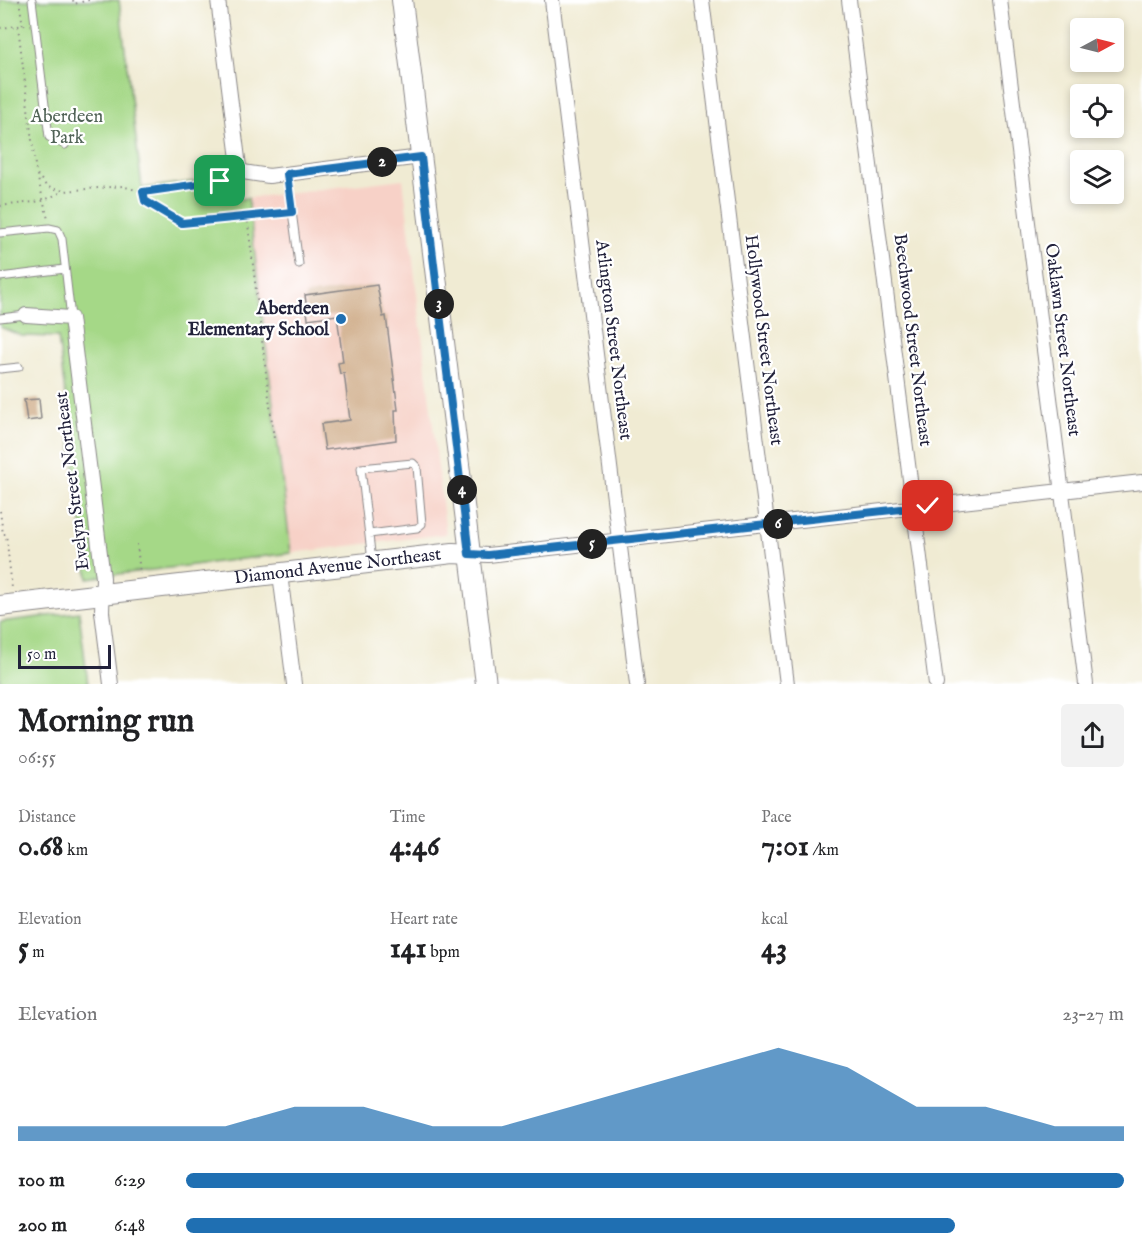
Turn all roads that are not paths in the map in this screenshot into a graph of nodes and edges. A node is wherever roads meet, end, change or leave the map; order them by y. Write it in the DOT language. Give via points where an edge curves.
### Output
graph roads {
  1 [pos="32,0"];
  2 [pos="218,0"];
  3 [pos="402,0"];
  4 [pos="552,0"];
  5 [pos="702,0"];
  6 [pos="849,0"];
  7 [pos="1000,0"];
  8 [pos="65,145"];
  9 [pos="421,157"];
  10 [pos="287,174"];
  11 [pos="0,234"];
  12 [pos="299,264"];
  13 [pos="65,269"];
  14 [pos="0,277"];
  15 [pos="26,315"];
  16 [pos="0,318"];
  17 [pos="71,318"];
  18 [pos="19,367"];
  19 [pos="0,369"];
  20 [pos="1142,482"];
  21 [pos="1063,491"];
  22 [pos="914,508"];
  23 [pos="768,525"];
  24 [pos="369,534"];
  25 [pos="620,541"];
  26 [pos="469,554"];
  27 [pos="372,563"];
  28 [pos="280,574"];
  29 [pos="102,594"];
  30 [pos="0,606"];
  31 [pos="111,684"];
  32 [pos="294,684"];
  33 [pos="486,684"];
  34 [pos="637,684"];
  35 [pos="787,684"];
  36 [pos="936,684"];
  37 [pos="1086,684"];
  1 -- 8 [label="lane" via="49,137"];
  2 -- 10 [label="street" via="239,167 251,175"];
  3 -- 9 [label="street"];
  4 -- 25 [label="street, Arlington Street Northeast"];
  5 -- 23 [label="street, Hollywood Street Northeast"];
  6 -- 22 [label="street, Beechwood Street Northeast"];
  7 -- 21 [label="street, Oaklawn Street Northeast"];
  9 -- 10 [label="street"];
  9 -- 26 [label="street"];
  10 -- 12 [label="lane"];
  11 -- 13 [label="lane" via="58,230"];
  13 -- 14 [label="lane"];
  13 -- 17 [label="lane"];
  15 -- 16 [label="lane"];
  15 -- 17 [label="street"];
  17 -- 29 [label="street, Evelyn Street Northeast"];
  18 -- 19 [label="lane"];
  20 -- 21 [label="street, Diamond Avenue Northeast"];
  21 -- 22 [label="street, Diamond Avenue Northeast"];
  21 -- 37 [label="street, Oaklawn Street Northeast"];
  22 -- 23 [label="street, Diamond Avenue Northeast"];
  22 -- 36 [label="street, Beechwood Street Northeast"];
  23 -- 25 [label="street, Diamond Avenue Northeast"];
  23 -- 35 [label="street, Hollywood Street Northeast"];
  24 -- 24 [label="lane" via="361,468 413,463 417,467 422,524 417,528"];
  24 -- 27 [label="lane"];
  25 -- 26 [label="street, Diamond Avenue Northeast"];
  25 -- 34 [label="street, Arlington Street Northeast"];
  26 -- 27 [label="street, Diamond Avenue Northeast"];
  26 -- 33 [label="street"];
  27 -- 28 [label="street, Diamond Avenue Northeast"];
  28 -- 29 [label="street, Diamond Avenue Northeast"];
  28 -- 32 [label="street"];
  29 -- 30 [label="street, Diamond Avenue Northeast"];
  29 -- 31 [label="street, Evelyn Street Northeast"];
}
